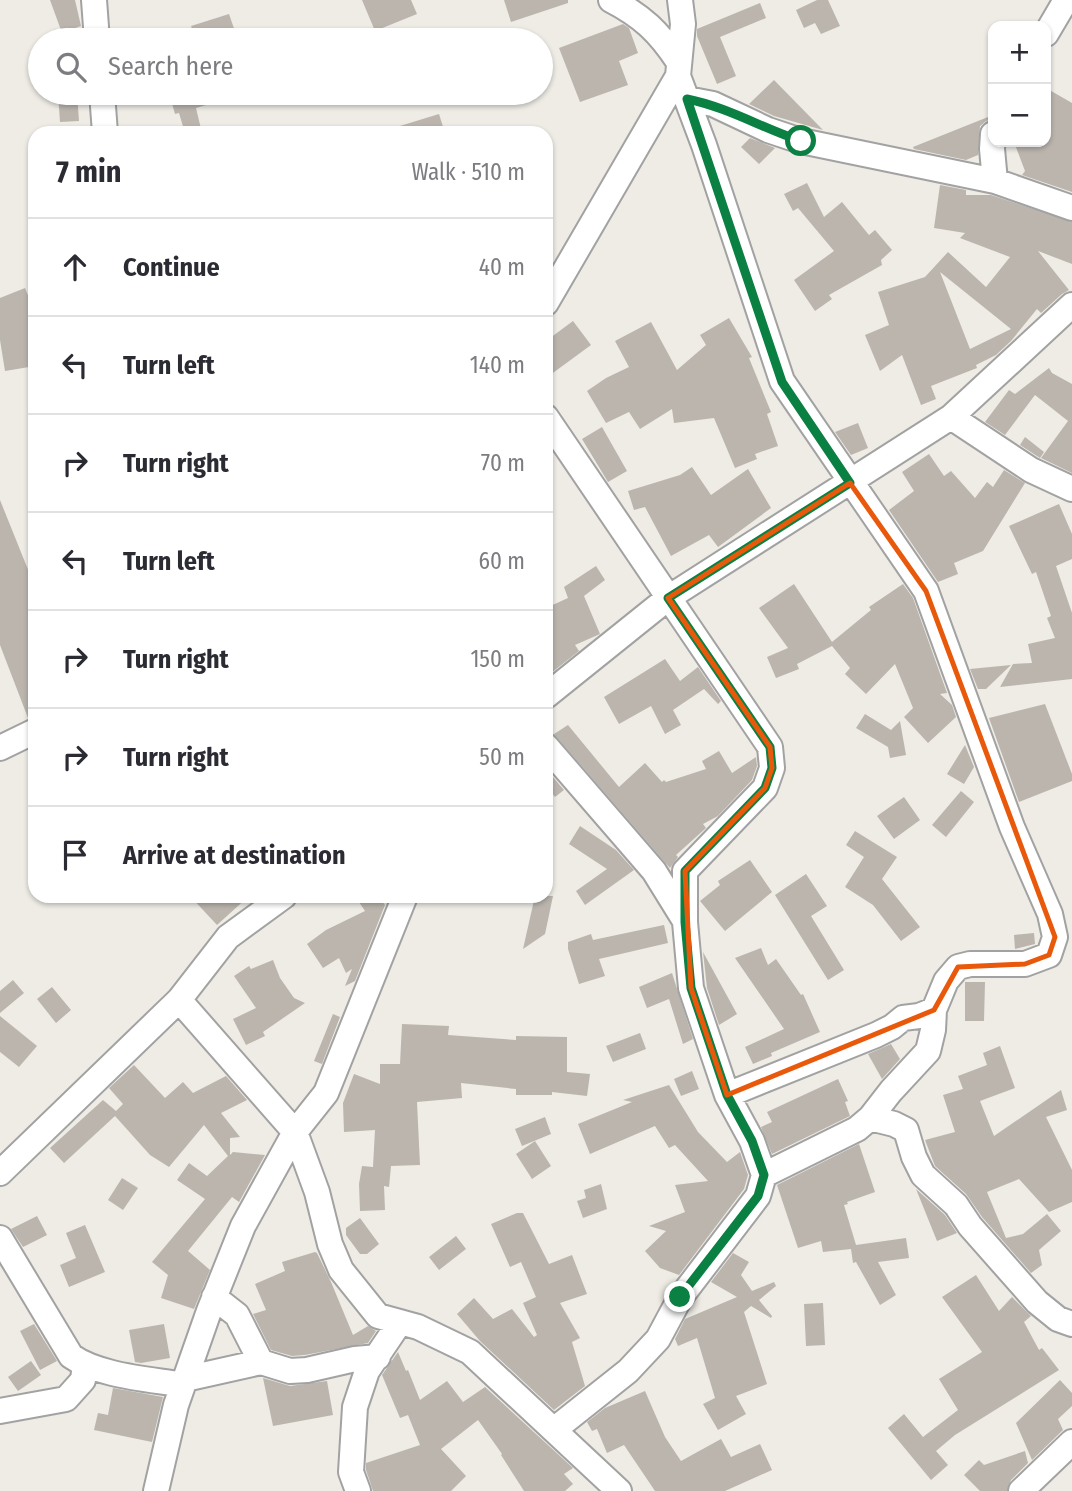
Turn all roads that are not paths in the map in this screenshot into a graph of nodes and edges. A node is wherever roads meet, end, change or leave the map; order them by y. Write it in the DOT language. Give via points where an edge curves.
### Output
graph roads {
  1 [pos="94,0"];
  2 [pos="611,0"];
  3 [pos="695,0"];
  4 [pos="1066,0"];
  5 [pos="682,12"];
  6 [pos="1051,26"];
  7 [pos="96,28"];
  8 [pos="681,79"];
  9 [pos="103,105"];
  10 [pos="104,126"];
  11 [pos="992,147"];
  12 [pos="995,181"];
  13 [pos="1072,208"];
  14 [pos="553,291"];
  15 [pos="1072,305"];
  16 [pos="951,417"];
  17 [pos="553,427"];
  18 [pos="850,483"];
  19 [pos="1072,489"];
  20 [pos="668,598"];
  21 [pos="553,689"];
  22 [pos="28,734"];
  23 [pos="0,748"];
  24 [pos="553,754"];
  25 [pos="274,903"];
  26 [pos="402,903"];
  27 [pos="685,922"];
  28 [pos="179,1000"];
  29 [pos="934,1010"];
  30 [pos="727,1095"];
  31 [pos="870,1118"];
  32 [pos="295,1132"];
  33 [pos="0,1173"];
  34 [pos="764,1175"];
  35 [pos="0,1238"];
  36 [pos="214,1297"];
  37 [pos="400,1322"];
  38 [pos="1072,1324"];
  39 [pos="378,1357"];
  40 [pos="261,1362"];
  41 [pos="85,1364"];
  42 [pos="184,1382"];
  43 [pos="0,1411"];
  44 [pos="555,1429"];
  45 [pos="1072,1442"];
  46 [pos="156,1491"];
  47 [pos="358,1491"];
  48 [pos="620,1491"];
  49 [pos="1021,1491"];
  1 -- 7 [label="street"];
  2 -- 8 [label="street" via="632,10 661,35"];
  3 -- 5 [label="street"];
  4 -- 6 [label="street"];
  5 -- 8 [label="street"];
  8 -- 12 [label="street" via="713,104 801,141"];
  8 -- 14 [label="street"];
  8 -- 18 [label="street" via="782,382"];
  9 -- 10 [label="street"];
  11 -- 12 [label="street"];
  12 -- 13 [label="street"];
  15 -- 16 [label="street"];
  16 -- 18 [label="street"];
  16 -- 19 [label="street" via="1031,470"];
  17 -- 20 [label="street"];
  18 -- 20 [label="street"];
  18 -- 29 [label="street" via="926,591 1055,937 1049,955 1025,964 958,967 946,981"];
  20 -- 21 [label="street"];
  20 -- 27 [label="street" via="770,747 772,768 765,788 685,871"];
  22 -- 23 [label="street"];
  24 -- 27 [label="street" via="654,870"];
  25 -- 28 [label="street" via="228,937"];
  26 -- 32 [label="street" via="326,1093"];
  27 -- 30 [label="street" via="691,988"];
  28 -- 32 [label="street"];
  28 -- 33 [label="street"];
  29 -- 30 [label="street" via="903,1018 876,1035"];
  29 -- 31 [label="street" via="928,1052"];
  30 -- 34 [label="street"];
  31 -- 34 [label="street" via="857,1129"];
  31 -- 38 [label="street" via="906,1130 923,1175 956,1205 1037,1302"];
  32 -- 36 [label="street" via="243,1226"];
  32 -- 37 [label="street" via="341,1270 378,1316"];
  34 -- 44 [label="street" via="758,1196 680,1297 658,1339 628,1371"];
  35 -- 41 [label="street" via="71,1356"];
  36 -- 40 [label="street" via="237,1315"];
  36 -- 42 [label="street"];
  37 -- 39 [label="street"];
  37 -- 44 [label="street" via="470,1352"];
  39 -- 40 [label="street" via="290,1371"];
  39 -- 47 [label="street" via="367,1371 355,1407 351,1472"];
  40 -- 42 [label="street"];
  41 -- 42 [label="street"];
  41 -- 43 [label="street" via="83,1380 65,1399"];
  42 -- 46 [label="street"];
  44 -- 48 [label="street"];
  45 -- 49 [label="street"];
}
